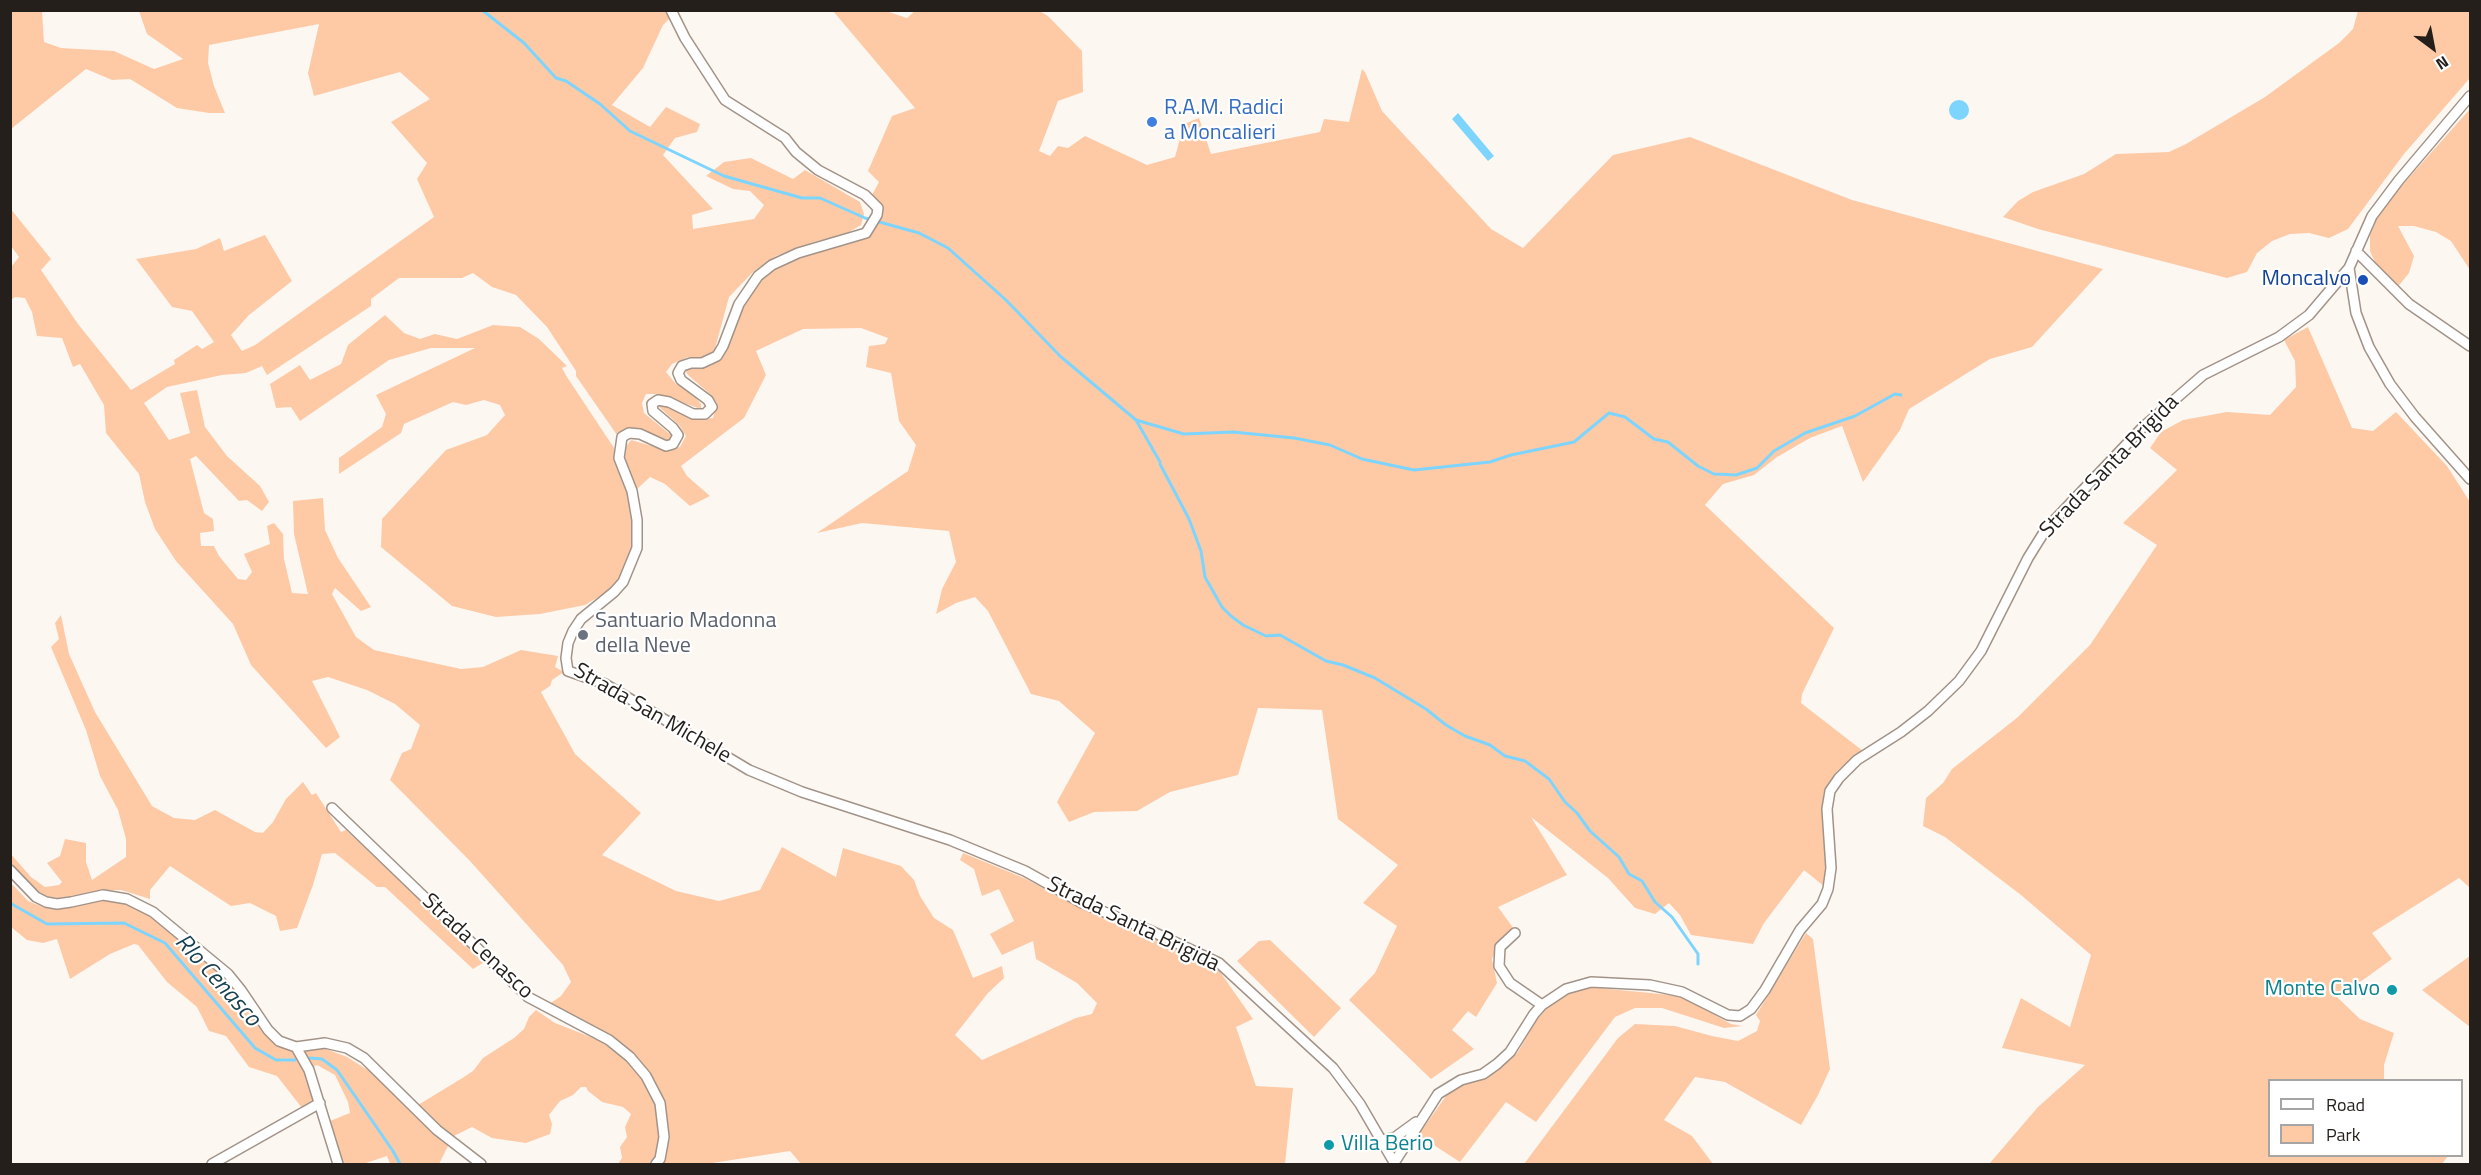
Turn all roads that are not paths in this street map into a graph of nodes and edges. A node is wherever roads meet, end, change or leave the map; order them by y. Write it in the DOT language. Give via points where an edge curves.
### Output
graph roads {
  1 [pos="671,10"];
  2 [pos="2470,96"];
  3 [pos="2356,250"];
  4 [pos="2349,268"];
  5 [pos="2470,346"];
  6 [pos="2470,479"];
  7 [pos="332,808"];
  8 [pos="10,870"];
  9 [pos="1025,871"];
  10 [pos="1515,933"];
  11 [pos="1542,1005"];
  12 [pos="296,1047"];
  13 [pos="320,1103"];
  14 [pos="1425,1115"];
  15 [pos="1382,1140"];
  16 [pos="212,1164"];
  17 [pos="338,1164"];
  18 [pos="481,1164"];
  19 [pos="656,1164"];
  20 [pos="1394,1164"];
  1 -- 9 [label="street, Strada San Michele" via="725,100 785,138 818,170 865,195 878,208 877,215 866,233 798,253 758,276 740,304 717,356 682,366 678,373 712,407 705,414 693,414 669,402 658,400 652,404 653,411 678,435 673,444 666,446 640,434 622,437 619,458 632,491 638,548 623,582 573,631 566,665 572,673 605,684 749,770 802,792 950,840"];
  2 -- 3 [label="street, Strada Santa Brigida" via="2372,216"];
  3 -- 4 [label="street, Strada Santa Brigida"];
  3 -- 5 [label="street" via="2409,304"];
  4 -- 6 [label="street" via="2356,313 2384,375"];
  4 -- 11 [label="street, Strada Santa Brigida" via="2309,315 2279,337 2203,375 2129,440 2046,529 1981,651 1959,681 1928,711 1857,760 1839,778 1830,791 1827,809 1831,868 1828,889 1751,1010 1740,1016 1728,1015 1682,992 1611,982 1578,984"];
  7 -- 19 [label="street, Strada Cenasco" via="528,997 609,1040 630,1057 646,1076 660,1103 664,1137"];
  8 -- 12 [label="street" via="46,902 57,904 103,895 127,899 153,912 228,974 279,1041"];
  9 -- 15 [label="street, Strada Santa Brigida" via="1082,903 1219,963 1334,1068"];
  10 -- 11 [label="street" via="1500,947 1499,966 1510,983"];
  11 -- 14 [label="street, Strada Santa Brigida" via="1510,1052 1483,1074 1447,1087"];
  12 -- 13 [label="street"];
  12 -- 18 [label="street" via="325,1043 364,1058 437,1130"];
  13 -- 16 [label="street"];
  13 -- 17 [label="street"];
  14 -- 15 [label="street, Strada Santa Brigida" via="1394,1137"];
  14 -- 20 [label="street, Strada Santa Brigida"];
  15 -- 20 [label="street, Strada Santa Brigida"];
}
